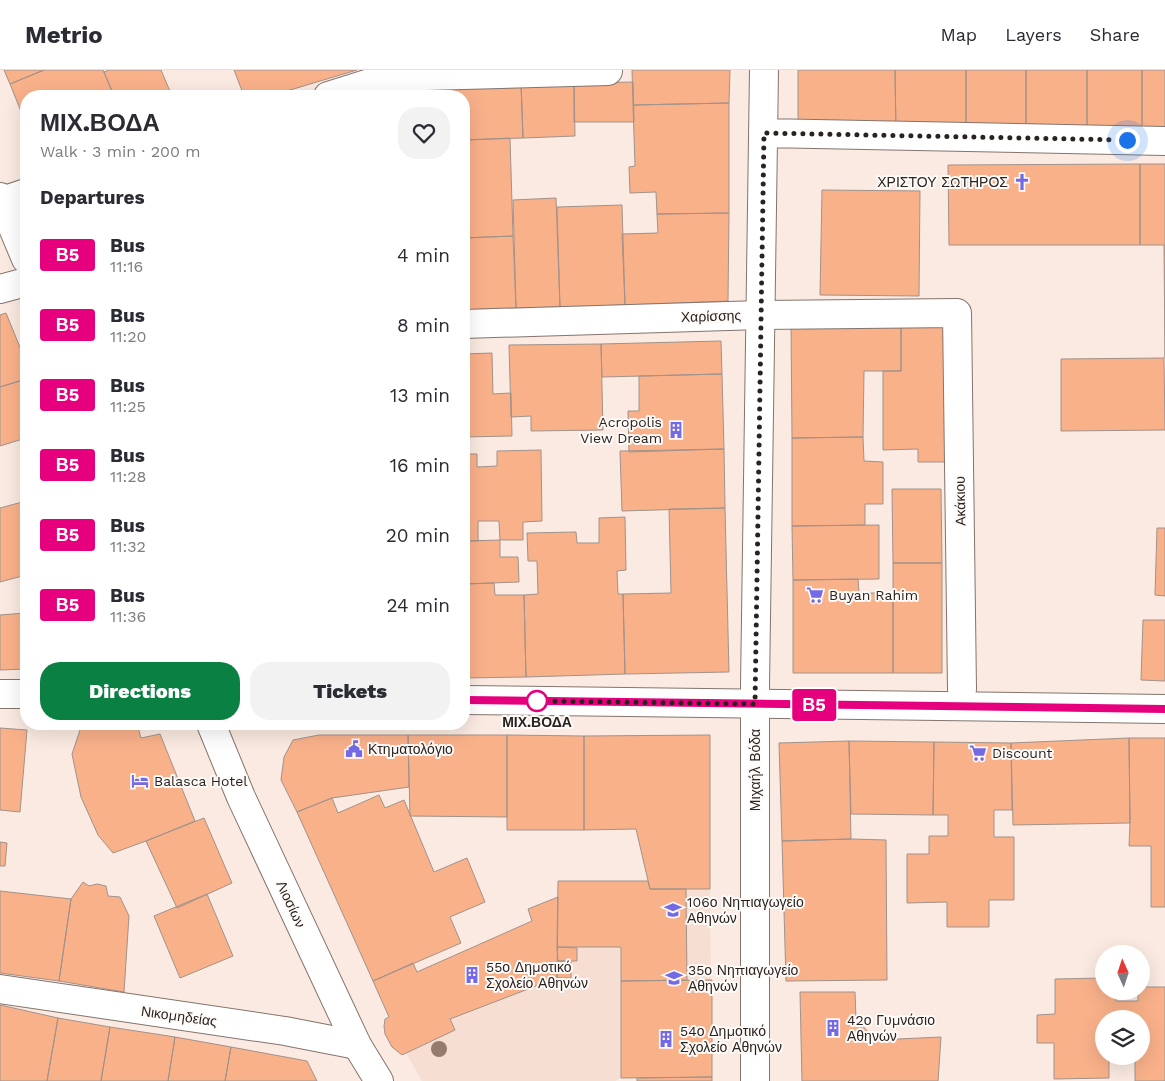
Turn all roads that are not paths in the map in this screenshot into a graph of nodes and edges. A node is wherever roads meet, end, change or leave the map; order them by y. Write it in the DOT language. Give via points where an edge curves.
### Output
graph roads {
  1 [pos="764,70"];
  2 [pos="608,71"];
  3 [pos="389,81"];
  4 [pos="352,90"];
  5 [pos="764,133"];
  6 [pos="1165,141"];
  7 [pos="9,197"];
  8 [pos="20,237"];
  9 [pos="20,284"];
  10 [pos="0,289"];
  11 [pos="957,313"];
  12 [pos="761,314"];
  13 [pos="470,324"];
  14 [pos="962,689"];
  15 [pos="0,694"];
  16 [pos="20,694"];
  17 [pos="470,700"];
  18 [pos="755,704"];
  19 [pos="1165,709"];
  20 [pos="214,730"];
  21 [pos="0,989"];
  22 [pos="357,1044"];
  23 [pos="379,1081"];
  24 [pos="755,1081"];
  1 -- 5 [label="street, Μιχαήλ Βόδα"];
  2 -- 3 [label="street"];
  3 -- 4 [label="street"];
  5 -- 6 [label="street"];
  5 -- 12 [label="street, Μιχαήλ Βόδα"];
  7 -- 8 [label="street"];
  9 -- 10 [label="street"];
  11 -- 12 [label="street, Χαρίσσης"];
  11 -- 14 [label="street, Ακάκιου"];
  12 -- 13 [label="street, Χαρίσσης"];
  12 -- 18 [label="street, Μιχαήλ Βόδα"];
  15 -- 16 [label="street"];
  17 -- 18 [label="street"];
  18 -- 19 [label="street"];
  18 -- 24 [label="street, Μιχαήλ Βόδα"];
  20 -- 22 [label="street, Λιοσίων"];
  21 -- 22 [label="street, Νικομηδείας"];
  22 -- 23 [label="street, Λιοσίων"];
}
